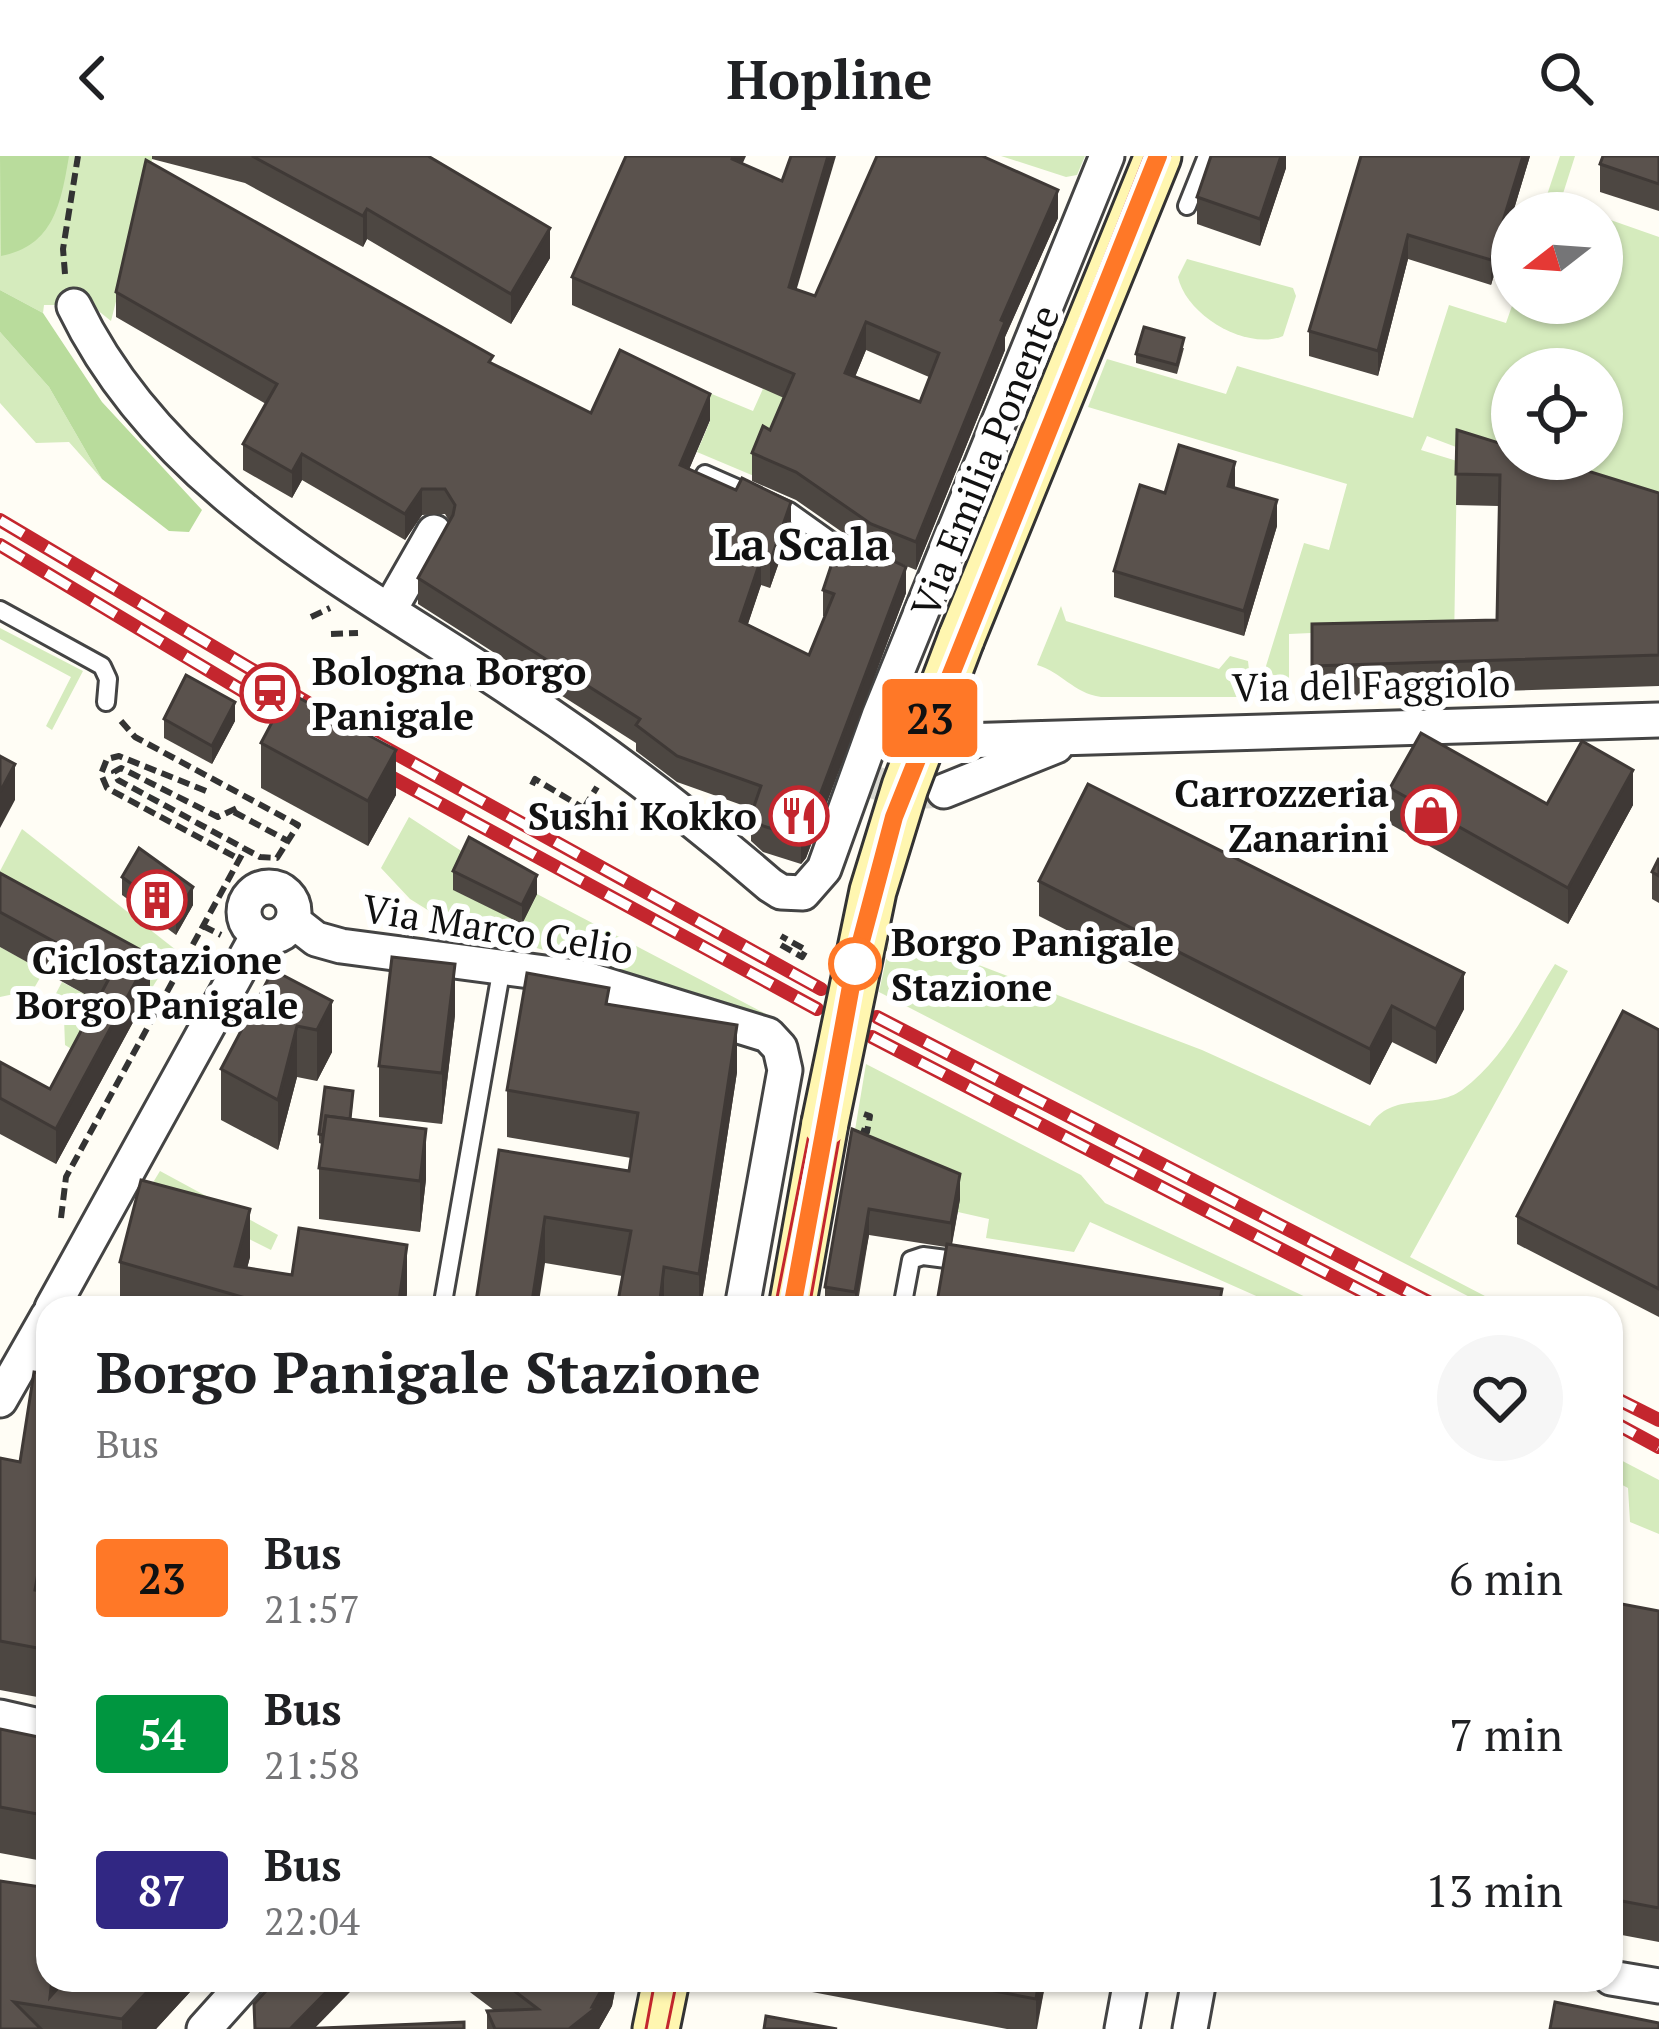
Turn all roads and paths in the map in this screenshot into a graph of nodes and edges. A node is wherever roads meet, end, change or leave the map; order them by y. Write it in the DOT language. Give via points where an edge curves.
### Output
graph roads {
  1 [pos="78,156"];
  2 [pos="1107,156"];
  3 [pos="1158,156"];
  4 [pos="1207,156"];
  5 [pos="1187,206"];
  6 [pos="74,306"];
  7 [pos="705,474"];
  8 [pos="434,532"];
  9 [pos="865,563"];
  10 [pos="390,609"];
  11 [pos="0,610"];
  12 [pos="321,612"];
  13 [pos="311,617"];
  14 [pos="106,702"];
  15 [pos="1659,720"];
  16 [pos="1085,735"];
  17 [pos="961,741"];
  18 [pos="602,779"];
  19 [pos="532,785"];
  20 [pos="206,791"];
  21 [pos="944,791"];
  22 [pos="584,808"];
  23 [pos="598,823"];
  24 [pos="288,842"];
  25 [pos="245,848"];
  26 [pos="239,860"];
  27 [pos="293,922"];
  28 [pos="258,935"];
  29 [pos="781,936"];
  30 [pos="819,957"];
  31 [pos="502,967"];
  32 [pos="61,1229"];
  33 [pos="973,1263"];
  34 [pos="59,1296"];
  35 [pos="444,1296"];
  36 [pos="744,1296"];
  37 [pos="794,1296"];
  38 [pos="904,1296"];
  39 [pos="36,1345"];
  40 [pos="0,1400"];
  41 [pos="0,1718"];
  42 [pos="36,1726"];
  43 [pos="1623,1980"];
  44 [pos="1659,1987"];
  45 [pos="238,1992"];
  46 [pos="664,1992"];
  47 [pos="1129,1992"];
  48 [pos="1197,1992"];
  49 [pos="212,2025"];
  50 [pos="656,2029"];
  51 [pos="1122,2029"];
  52 [pos="1190,2029"];
  1 -- 6 [label="path" via="63,249"];
  2 -- 10 [label="street, Via Emilia Ponente" via="1076,205 925,587 863,778 818,880 803,892 782,892 653,787"];
  3 -- 37 [label="main road, Via Emilia Ponente, bridge" via="884,850"];
  4 -- 5 [label="lane"];
  6 -- 10 [label="street, Via Emilia Ponente" via="136,400 217,490 308,560"];
  7 -- 9 [label="lane" via="789,511"];
  8 -- 10 [label="street"];
  11 -- 14 [label="lane" via="102,666"];
  12 -- 13 [label="path"];
  14 -- 24 [label="path" via="135,737 298,825"];
  15 -- 16 [label="street, Via del Faggiolo"];
  16 -- 17 [label="street, Via del Faggiolo"];
  16 -- 21 [label="street, Via del Faggiolo"];
  18 -- 22 [label="path"];
  19 -- 22 [label="path" via="535,779"];
  20 -- 26 [label="path" via="119,756 101,773 107,788"];
  22 -- 23 [label="path"];
  24 -- 25 [label="path" via="277,858"];
  24 -- 25 [label="path" via="236,810 218,817 115,771 118,780"];
  25 -- 26 [label="path"];
  26 -- 32 [label="path" via="66,1177"];
  27 -- 28 [label="street" via="275,937"];
  27 -- 28 [label="street" via="290,898 261,888 244,907"];
  27 -- 31 [label="street, Via Marco Celio" via="340,946"];
  28 -- 34 [label="street"];
  29 -- 30 [label="path" via="784,938 795,944 806,950 802,957 781,945 784,939 795,944"];
  31 -- 35 [label="lane"];
  31 -- 36 [label="street, Via Marco Celio" via="583,978 753,1028 780,1048 785,1070"];
  33 -- 38 [label="lane" via="911,1260"];
  39 -- 40 [label="street"];
  41 -- 42 [label="street"];
  43 -- 44 [label="street"];
  45 -- 49 [label="street"];
  46 -- 50 [label="main road"];
  47 -- 51 [label="street"];
  48 -- 52 [label="street"];
}
